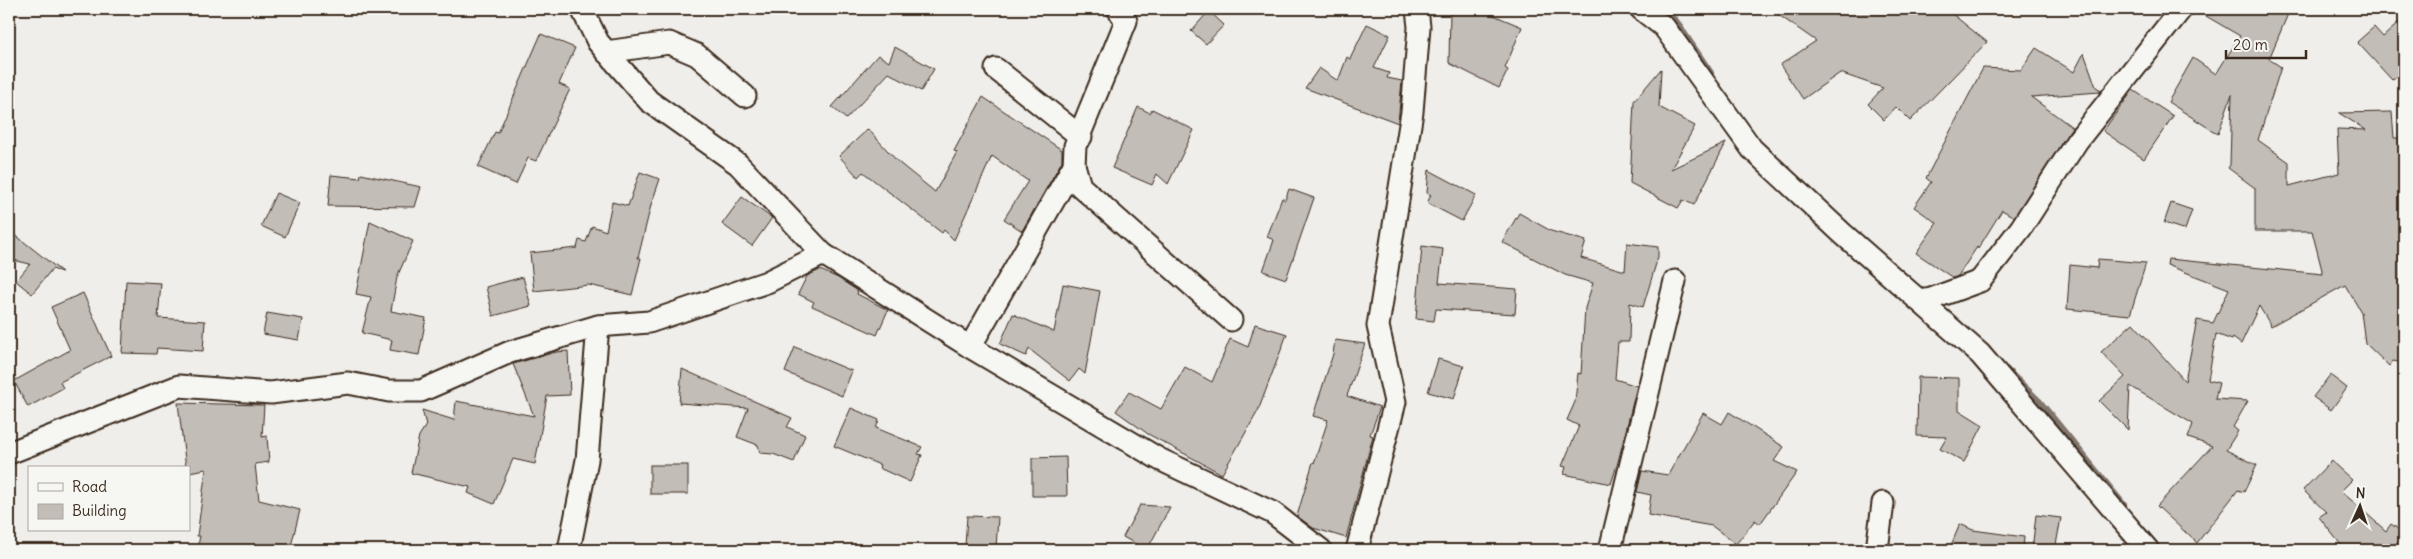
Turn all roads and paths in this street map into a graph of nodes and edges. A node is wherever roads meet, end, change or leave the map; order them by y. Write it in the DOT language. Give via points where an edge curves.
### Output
graph roads {
  1 [pos="582,9"];
  2 [pos="1118,9"];
  3 [pos="1417,9"];
  4 [pos="1641,9"];
  5 [pos="2181,9"];
  6 [pos="606,52"];
  7 [pos="996,69"];
  8 [pos="745,96"];
  9 [pos="1081,137"];
  10 [pos="1074,165"];
  11 [pos="823,254"];
  12 [pos="1675,281"];
  13 [pos="1920,301"];
  14 [pos="1231,320"];
  15 [pos="598,326"];
  16 [pos="970,347"];
  17 [pos="9,453"];
  18 [pos="1883,503"];
  19 [pos="569,550"];
  20 [pos="1321,550"];
  21 [pos="1357,550"];
  22 [pos="1610,550"];
  23 [pos="1876,550"];
  24 [pos="2148,550"];
  1 -- 6 [label="street"];
  2 -- 9 [label="street" via="1126,21"];
  3 -- 21 [label="street" via="1419,27 1412,112 1378,326 1395,402"];
  4 -- 13 [label="street" via="1664,27 1752,149 1842,234"];
  5 -- 13 [label="street" via="2077,141 2021,228 1980,281"];
  6 -- 8 [label="street" via="669,43 697,55"];
  6 -- 11 [label="street" via="649,101 738,164"];
  7 -- 9 [label="street"];
  9 -- 10 [label="street" via="1075,146"];
  10 -- 14 [label="street" via="1080,186"];
  10 -- 16 [label="street"];
  11 -- 15 [label="street" via="767,282 649,322"];
  11 -- 16 [label="street"];
  12 -- 22 [label="street"];
  13 -- 24 [label="street" via="1980,354"];
  15 -- 17 [label="street" via="510,352 421,391 389,391 348,383 271,393 179,386"];
  15 -- 19 [label="street" via="588,460"];
  16 -- 20 [label="street" via="1159,458 1273,513"];
  18 -- 23 [label="street"];
}
